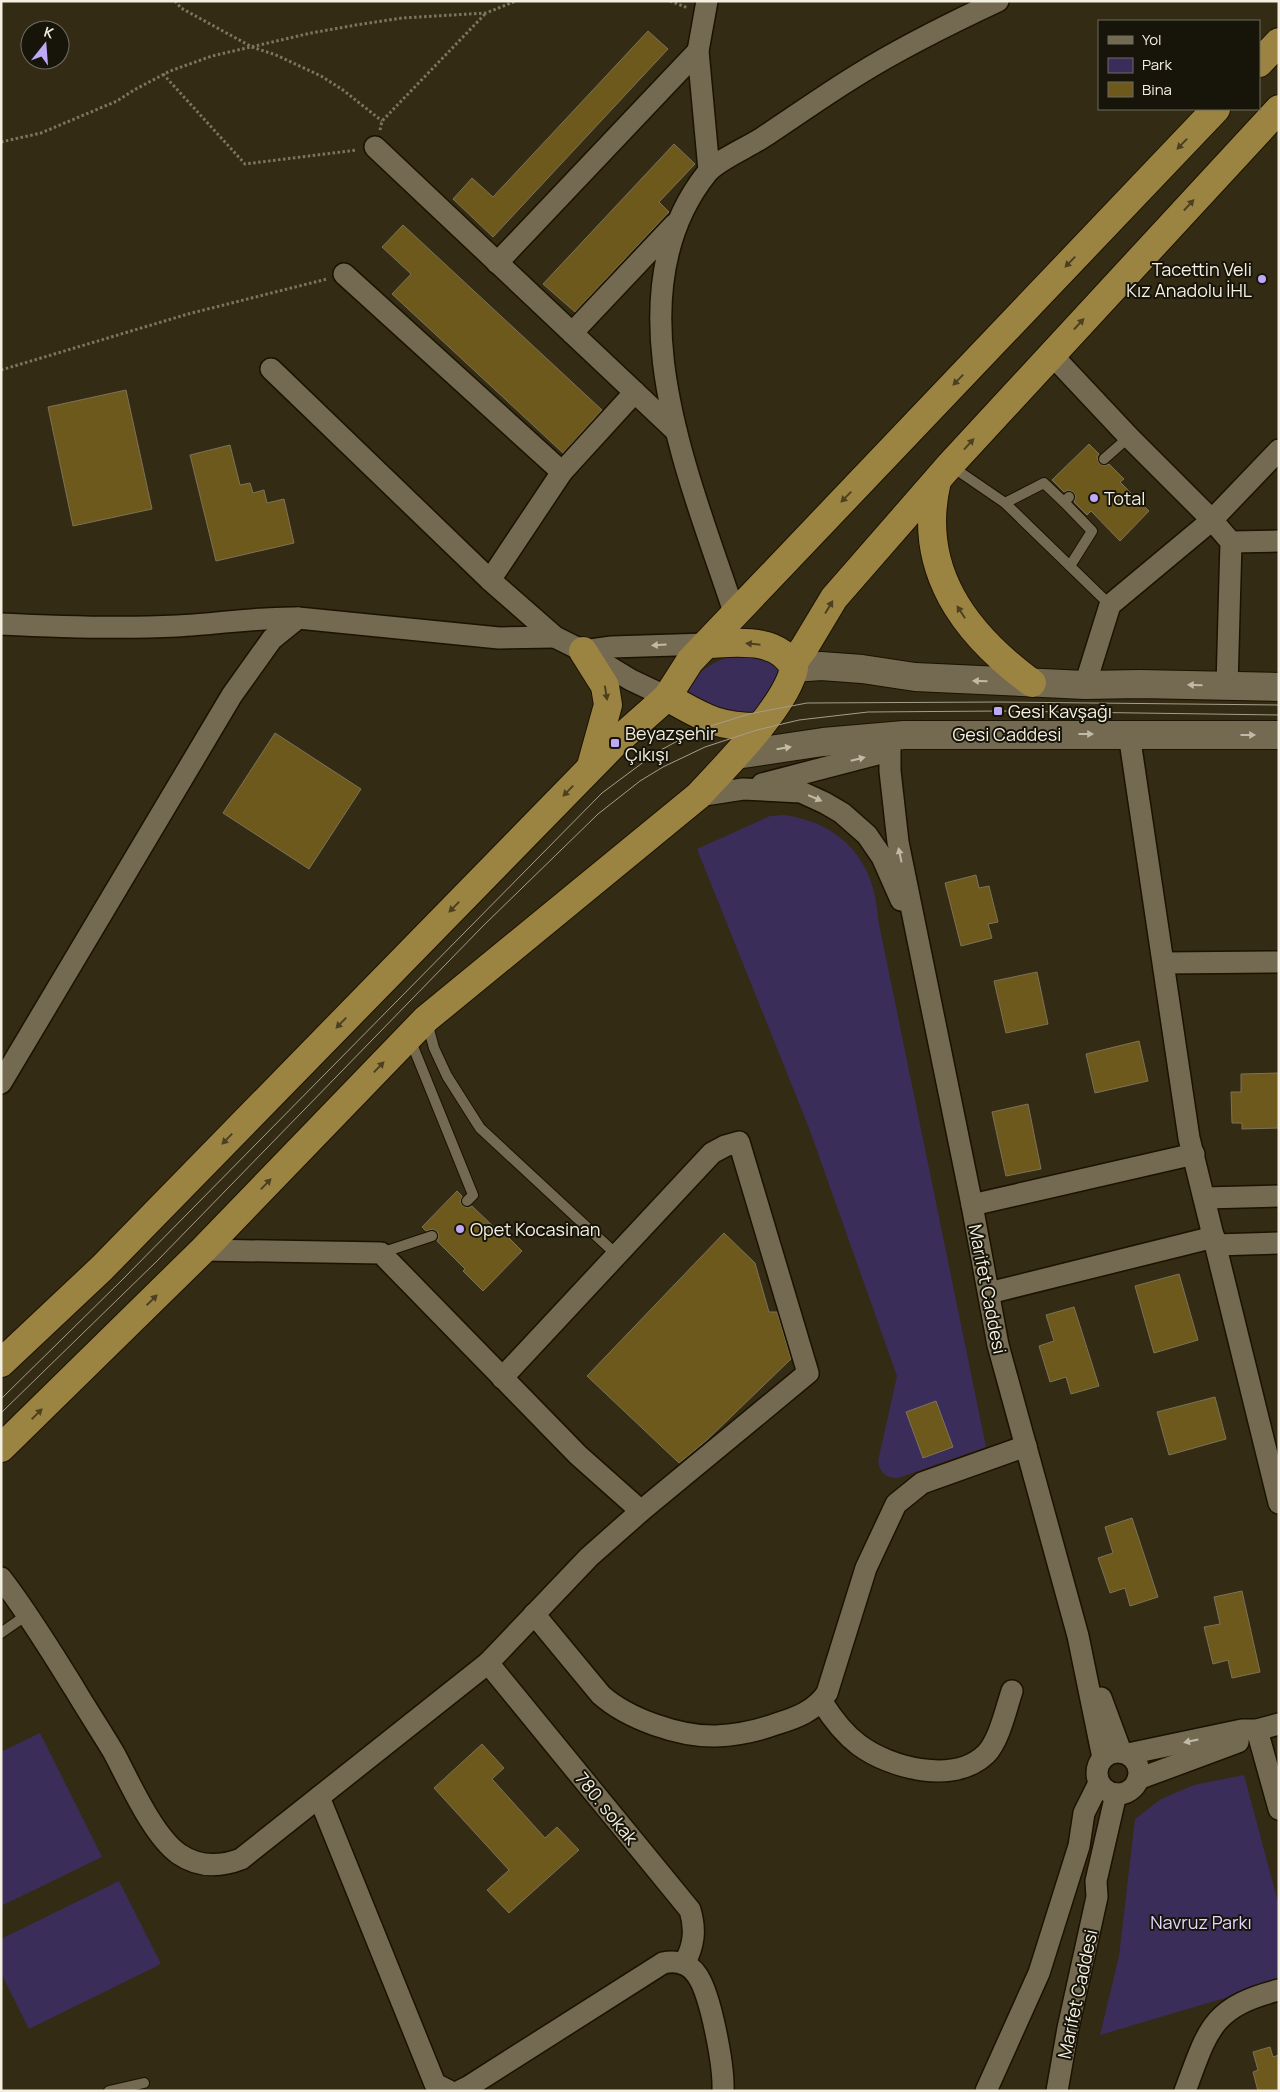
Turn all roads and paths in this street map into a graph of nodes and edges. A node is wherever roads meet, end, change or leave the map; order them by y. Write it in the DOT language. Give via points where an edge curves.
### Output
graph roads {
  1 [pos="175,1"];
  2 [pos="516,1"];
  3 [pos="706,1"];
  4 [pos="998,1"];
  5 [pos="486,13"];
  6 [pos="1279,42"];
  7 [pos="252,47"];
  8 [pos="698,51"];
  9 [pos="1260,62"];
  10 [pos="163,74"];
  11 [pos="1279,109"];
  12 [pos="1215,110"];
  13 [pos="1,142"];
  14 [pos="375,147"];
  15 [pos="709,170"];
  16 [pos="681,218"];
  17 [pos="498,263"];
  18 [pos="344,274"];
  19 [pos="572,333"];
  20 [pos="1051,354"];
  21 [pos="271,368"];
  22 [pos="1,370"];
  23 [pos="635,392"];
  24 [pos="676,431"];
  25 [pos="1130,437"];
  26 [pos="1279,450"];
  27 [pos="1104,459"];
  28 [pos="562,472"];
  29 [pos="943,473"];
  30 [pos="1005,503"];
  31 [pos="1212,520"];
  32 [pos="1279,541"];
  33 [pos="1231,542"];
  34 [pos="1070,566"];
  35 [pos="490,580"];
  36 [pos="1110,605"];
  37 [pos="735,615"];
  38 [pos="298,618"];
  39 [pos="1,624"];
  40 [pos="554,637"];
  41 [pos="707,644"];
  42 [pos="583,651"];
  43 [pos="796,660"];
  44 [pos="1032,683"];
  45 [pos="1085,685"];
  46 [pos="1226,686"];
  47 [pos="1279,687"];
  48 [pos="667,697"];
  49 [pos="759,727"];
  50 [pos="1129,734"];
  51 [pos="1279,735"];
  52 [pos="890,743"];
  53 [pos="736,755"];
  54 [pos="590,768"];
  55 [pos="743,789"];
  56 [pos="698,796"];
  57 [pos="917,937"];
  58 [pos="1279,962"];
  59 [pos="1164,963"];
  60 [pos="418,1027"];
  61 [pos="1,1082"];
  62 [pos="1194,1154"];
  63 [pos="1279,1196"];
  64 [pos="1205,1198"];
  65 [pos="467,1201"];
  66 [pos="972,1205"];
  67 [pos="432,1236"];
  68 [pos="1215,1241"];
  69 [pos="1279,1243"];
  70 [pos="203,1250"];
  71 [pos="381,1253"];
  72 [pos="617,1255"];
  73 [pos="989,1293"];
  74 [pos="1,1363"];
  75 [pos="502,1378"];
  76 [pos="1026,1446"];
  77 [pos="1,1448"];
  78 [pos="1279,1503"];
  79 [pos="641,1511"];
  80 [pos="1,1578"];
  81 [pos="28,1614"];
  82 [pos="534,1614"];
  83 [pos="1,1633"];
  84 [pos="488,1663"];
  85 [pos="1012,1691"];
  86 [pos="822,1702"];
  87 [pos="1279,1724"];
  88 [pos="1257,1730"];
  89 [pos="1117,1755"];
  90 [pos="1118,1788"];
  91 [pos="319,1797"];
  92 [pos="1279,1809"];
  93 [pos="684,1964"];
  94 [pos="1279,1990"];
  95 [pos="144,2083"];
  96 [pos="109,2091"];
  97 [pos="449,2091"];
  98 [pos="460,2091"];
  99 [pos="723,2091"];
  100 [pos="986,2091"];
  101 [pos="1058,2091"];
  102 [pos="1185,2091"];
  1 -- 7 [label="path" via="181,8"];
  2 -- 5 [label="path"];
  3 -- 8 [label="street"];
  4 -- 15 [label="street" via="861,73"];
  5 -- 7 [label="path" via="402,18 311,33"];
  5 -- 7 [label="path" via="382,121 321,76"];
  6 -- 9 [label="highway"];
  7 -- 10 [label="path"];
  8 -- 15 [label="street"];
  8 -- 17 [label="street"];
  10 -- 13 [label="path" via="117,101 40,133"];
  10 -- 14 [label="path" via="246,164"];
  20 -- 11 [label="highway, one-way"];
  12 -- 37 [label="highway, one-way"];
  14 -- 17 [label="street"];
  15 -- 16 [label="street"];
  16 -- 19 [label="street"];
  16 -- 24 [label="street" via="664,269 660,318 664,372"];
  17 -- 19 [label="street"];
  18 -- 22 [label="path" via="188,314"];
  18 -- 28 [label="street"];
  19 -- 23 [label="street"];
  20 -- 25 [label="street"];
  29 -- 20 [label="highway, one-way"];
  21 -- 35 [label="street"];
  23 -- 24 [label="street"];
  23 -- 28 [label="street"];
  24 -- 37 [label="street"];
  25 -- 27 [label="lane"];
  25 -- 31 [label="street"];
  26 -- 31 [label="street"];
  28 -- 35 [label="street"];
  29 -- 30 [label="lane"];
  43 -- 29 [label="highway, one-way" via="834,598"];
  44 -- 29 [label="highway, one-way" via="978,635 944,583 931,532 933,498"];
  30 -- 34 [label="lane"];
  30 -- 34 [label="lane" via="1044,484 1066,499 1092,531"];
  31 -- 33 [label="street"];
  31 -- 36 [label="street"];
  32 -- 33 [label="street"];
  33 -- 46 [label="street"];
  34 -- 36 [label="lane"];
  35 -- 40 [label="street"];
  36 -- 45 [label="street"];
  37 -- 41 [label="highway"];
  38 -- 39 [label="street" via="136,628"];
  38 -- 40 [label="street" via="499,638"];
  38 -- 61 [label="street" via="272,639 237,688"];
  40 -- 42 [label="street"];
  41 -- 42 [label="street, one-way"];
  43 -- 41 [label="highway, one-way" via="762,644"];
  41 -- 48 [label="highway" via="690,661"];
  42 -- 48 [label="street"];
  42 -- 54 [label="highway, one-way" via="605,686 608,705"];
  44 -- 43 [label="main road, one-way" via="915,677"];
  43 -- 49 [label="highway" via="783,694"];
  44 -- 45 [label="main road"];
  46 -- 45 [label="main road, one-way"];
  46 -- 47 [label="main road"];
  48 -- 49 [label="highway" via="710,721"];
  48 -- 54 [label="highway"];
  49 -- 53 [label="highway"];
  50 -- 51 [label="main road, Gesi Caddesi, one-way"];
  52 -- 50 [label="main road, Gesi Caddesi, one-way"];
  50 -- 59 [label="street"];
  53 -- 52 [label="main road, Gesi Caddesi, one-way" via="823,742"];
  55 -- 52 [label="street, one-way"];
  57 -- 52 [label="street, one-way" via="898,842"];
  53 -- 56 [label="highway"];
  54 -- 74 [label="highway, one-way" via="102,1268"];
  55 -- 56 [label="street"];
  55 -- 57 [label="street, one-way" via="801,792 825,803 857,825 882,858"];
  56 -- 60 [label="highway"];
  57 -- 66 [label="street, Marifet Caddesi"];
  58 -- 59 [label="street"];
  59 -- 62 [label="street"];
  60 -- 65 [label="lane" via="473,1195"];
  70 -- 60 [label="highway, one-way"];
  60 -- 72 [label="lane" via="434,1048 446,1076 480,1128"];
  62 -- 64 [label="street"];
  62 -- 66 [label="street"];
  63 -- 64 [label="street"];
  64 -- 68 [label="street"];
  66 -- 73 [label="street, Marifet Caddesi"];
  67 -- 71 [label="lane"];
  68 -- 69 [label="street"];
  68 -- 73 [label="street"];
  68 -- 78 [label="street"];
  70 -- 71 [label="street"];
  77 -- 70 [label="highway, one-way"];
  71 -- 75 [label="street"];
  72 -- 75 [label="street"];
  72 -- 79 [label="street" via="712,1152 739,1142 808,1373"];
  73 -- 76 [label="street, Marifet Caddesi" via="998,1344"];
  75 -- 79 [label="street" via="578,1455"];
  76 -- 86 [label="street" via="922,1484 896,1504 866,1568 831,1683"];
  76 -- 89 [label="street, Marifet Caddesi" via="1078,1636"];
  79 -- 82 [label="street"];
  80 -- 81 [label="street"];
  81 -- 83 [label="lane"];
  81 -- 91 [label="street" via="113,1752 142,1806 178,1853 208,1864 225,1864 241,1859"];
  82 -- 84 [label="street"];
  82 -- 86 [label="street" via="605,1699 629,1714 665,1728 700,1736 740,1733 785,1722"];
  84 -- 91 [label="street"];
  84 -- 93 [label="street, 780. sokak" via="690,1910 693,1939"];
  85 -- 86 [label="street" via="987,1754 970,1766 952,1770 914,1768 871,1753 844,1732"];
  87 -- 88 [label="street"];
  88 -- 89 [label="street, one-way" via="1242,1730"];
  88 -- 90 [label="street" via="1248,1739"];
  88 -- 92 [label="street"];
  89 -- 90 [label="street" via="1137,1765"];
  89 -- 90 [label="street" via="1097,1770"];
  90 -- 100 [label="street" via="1084,1813 1080,1846 1039,1973"];
  90 -- 101 [label="street, Marifet Caddesi" via="1104,1884 1097,1897 1068,2028"];
  91 -- 97 [label="street" via="435,2084"];
  93 -- 98 [label="street" via="663,1963"];
  93 -- 99 [label="street" via="697,1974 708,2004 724,2075"];
  94 -- 102 [label="street" via="1243,2001 1221,2016 1206,2037"];
  95 -- 96 [label="lane"];
}
